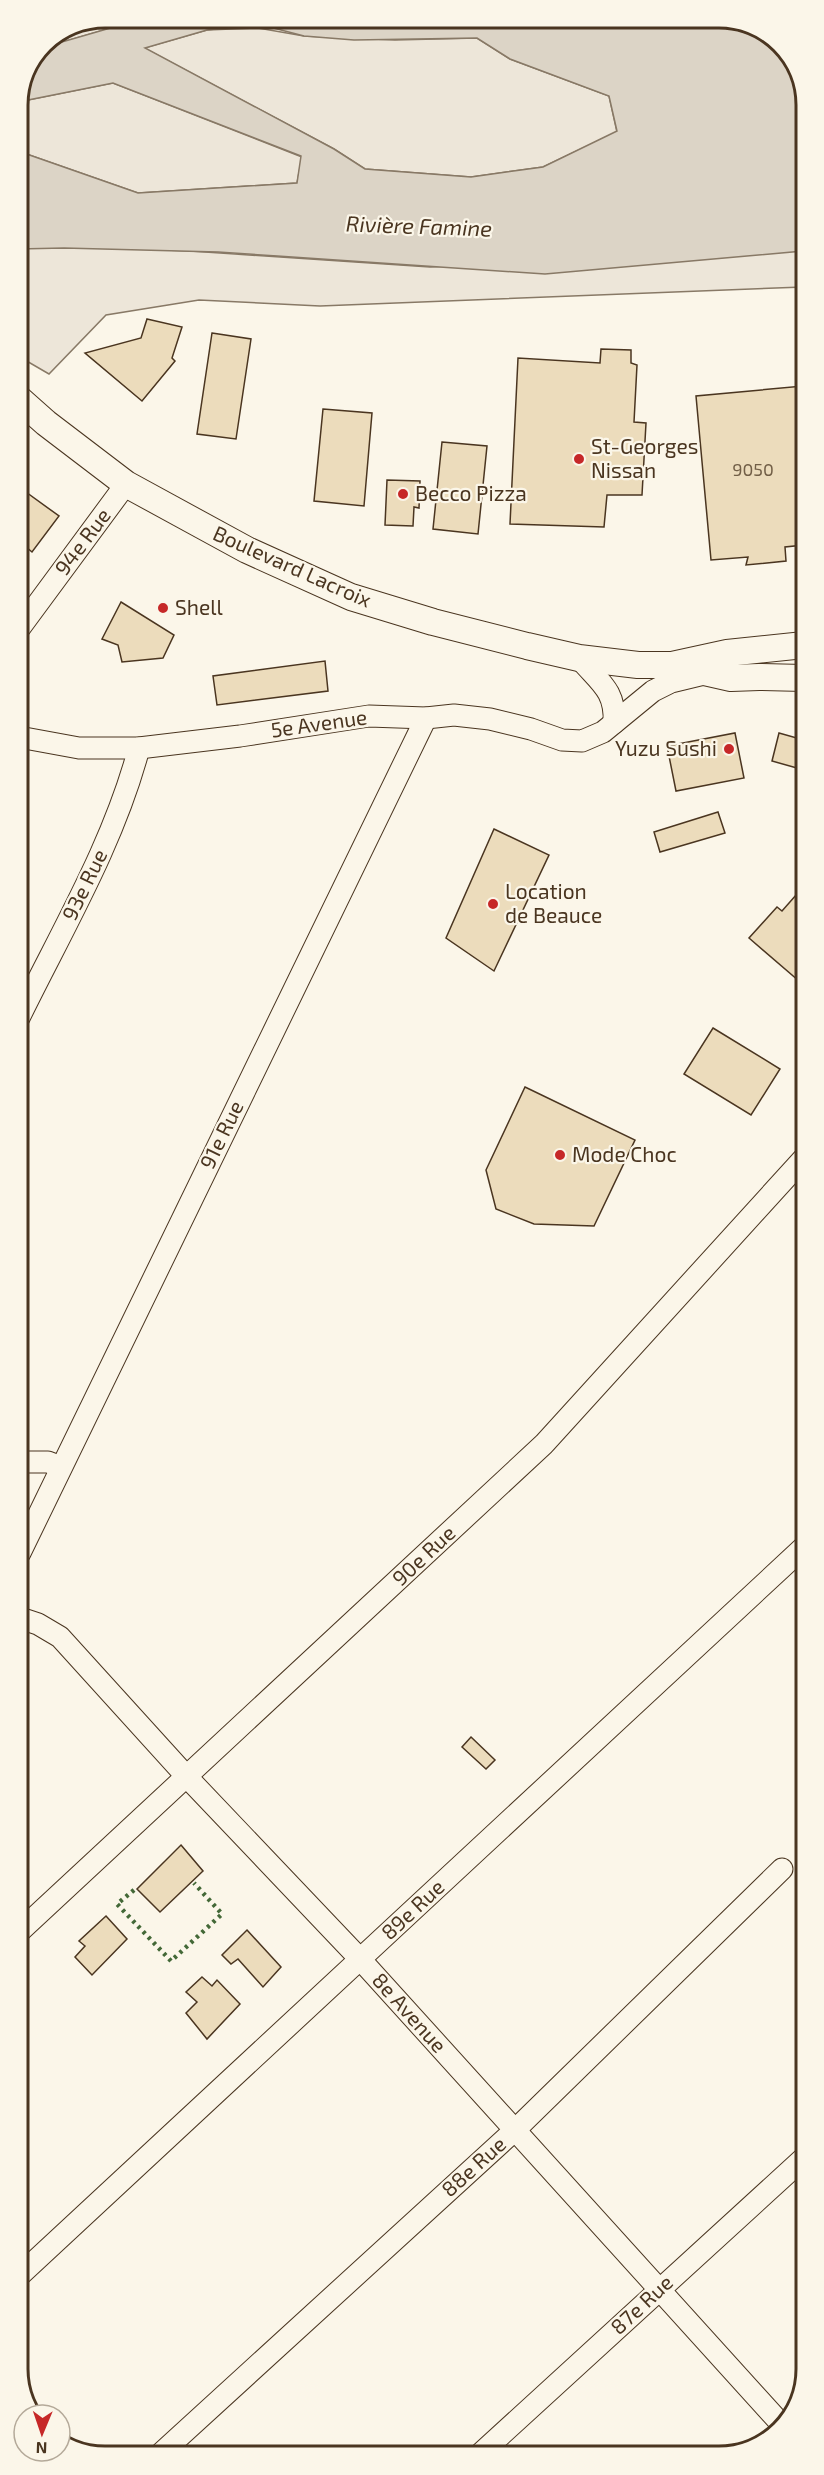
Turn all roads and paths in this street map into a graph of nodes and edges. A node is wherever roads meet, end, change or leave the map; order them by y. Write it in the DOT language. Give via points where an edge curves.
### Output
graph roads {
  1 [pos="28,407"];
  2 [pos="126,484"];
  3 [pos="28,616"];
  4 [pos="796,646"];
  5 [pos="579,658"];
  6 [pos="672,665"];
  7 [pos="704,674"];
  8 [pos="796,678"];
  9 [pos="426,718"];
  10 [pos="614,723"];
  11 [pos="28,738"];
  12 [pos="139,748"];
  13 [pos="28,1000"];
  14 [pos="796,1167"];
  15 [pos="28,1462"];
  16 [pos="61,1467"];
  17 [pos="28,1536"];
  18 [pos="796,1554"];
  19 [pos="28,1621"];
  20 [pos="187,1777"];
  21 [pos="782,1869"];
  22 [pos="28,1924"];
  23 [pos="360,1959"];
  24 [pos="515,2130"];
  25 [pos="796,2165"];
  26 [pos="28,2267"];
  27 [pos="658,2290"];
  28 [pos="777,2419"];
  29 [pos="169,2446"];
  30 [pos="489,2446"];
  1 -- 2 [label="main road, Boulevard Lacroix"];
  2 -- 3 [label="street, 94e Rue"];
  2 -- 5 [label="main road, Boulevard Lacroix" via="247,550 351,597"];
  4 -- 6 [label="main road, Boulevard Lacroix" via="728,653"];
  5 -- 6 [label="main road, Boulevard Lacroix"];
  5 -- 10 [label="street" via="611,694"];
  6 -- 7 [label="main road, Boulevard Lacroix"];
  7 -- 8 [label="main road, Boulevard Lacroix"];
  7 -- 10 [label="street, 5e Avenue" via="653,691"];
  9 -- 10 [label="street, 5e Avenue" via="454,715 490,719 562,740 582,741"];
  9 -- 12 [label="street, 5e Avenue" via="369,716"];
  9 -- 16 [label="street, 91e Rue"];
  11 -- 12 [label="street, 5e Avenue" via="80,748"];
  12 -- 13 [label="street, 93e Rue" via="130,784 110,833"];
  14 -- 20 [label="street, 90e Rue" via="544,1444"];
  15 -- 16 [label="street"];
  16 -- 17 [label="street, 91e Rue"];
  18 -- 23 [label="street, 89e Rue"];
  19 -- 20 [label="street, 8e Avenue" via="60,1637"];
  20 -- 22 [label="street, 90e Rue"];
  20 -- 23 [label="street, 8e Avenue"];
  21 -- 24 [label="street, 88e Rue"];
  23 -- 24 [label="street, 8e Avenue"];
  23 -- 26 [label="street, 89e Rue"];
  24 -- 27 [label="street, 8e Avenue"];
  24 -- 29 [label="street, 88e Rue"];
  25 -- 27 [label="street, 87e Rue"];
  27 -- 28 [label="street, 8e Avenue"];
  27 -- 30 [label="street, 87e Rue"];
}
